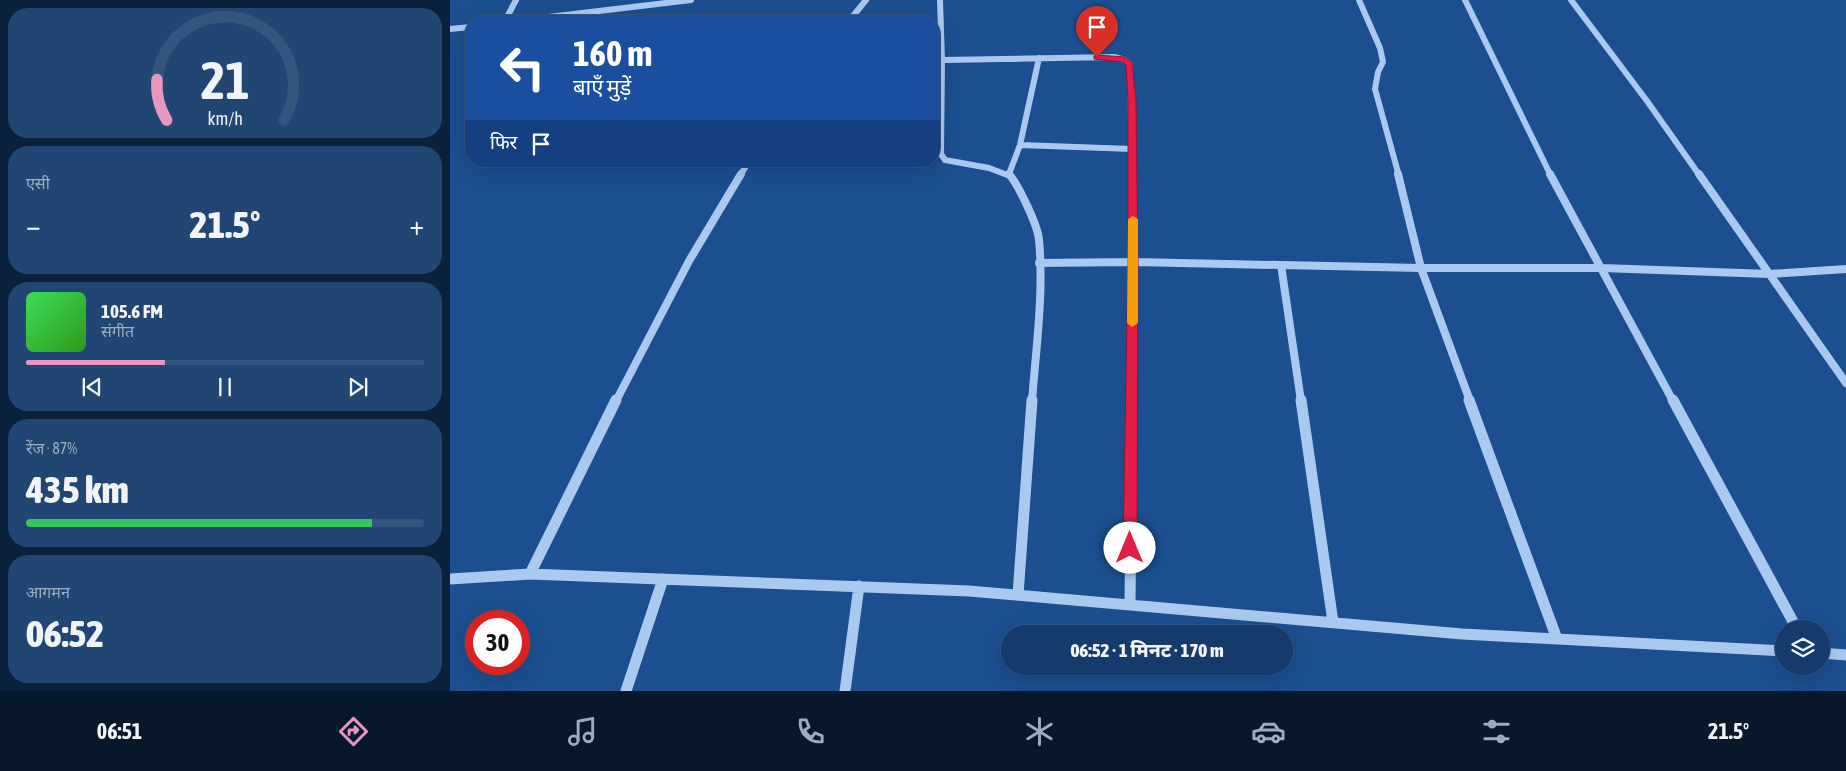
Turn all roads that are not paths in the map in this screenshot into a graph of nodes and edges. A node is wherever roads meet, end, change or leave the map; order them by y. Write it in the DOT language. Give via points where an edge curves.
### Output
graph roads {
  1 [pos="516,0"];
  2 [pos="691,0"];
  3 [pos="866,0"];
  4 [pos="940,0"];
  5 [pos="1359,0"];
  6 [pos="1465,0"];
  7 [pos="1571,0"];
  8 [pos="676,1"];
  9 [pos="508,15"];
  10 [pos="557,15"];
  11 [pos="854,15"];
  12 [pos="465,28"];
  13 [pos="450,29"];
  14 [pos="1039,58"];
  15 [pos="942,60"];
  16 [pos="1020,145"];
  17 [pos="1132,149"];
  18 [pos="745,167"];
  19 [pos="1009,174"];
  20 [pos="1133,262"];
  21 [pos="1039,263"];
  22 [pos="1281,265"];
  23 [pos="1421,268"];
  24 [pos="1602,268"];
  25 [pos="1846,269"];
  26 [pos="1769,274"];
  27 [pos="1846,383"];
  28 [pos="530,574"];
  29 [pos="662,579"];
  30 [pos="450,580"];
  31 [pos="859,586"];
  32 [pos="1018,595"];
  33 [pos="1130,605"];
  34 [pos="1792,620"];
  35 [pos="1333,622"];
  36 [pos="1557,639"];
  37 [pos="1775,651"];
  38 [pos="1830,654"];
  39 [pos="1846,655"];
  40 [pos="626,691"];
  41 [pos="844,691"];
  1 -- 9 [label="street"];
  2 -- 8 [label="street"];
  3 -- 11 [label="street"];
  4 -- 15 [label="street"];
  5 -- 23 [label="street" via="1380,48 1382,62 1374,89 1390,140"];
  6 -- 24 [label="street" via="1543,161"];
  7 -- 26 [label="street"];
  8 -- 10 [label="street"];
  12 -- 13 [label="street"];
  14 -- 15 [label="street"];
  14 -- 16 [label="street"];
  14 -- 17 [label="street" via="1114,57 1130,64"];
  15 -- 19 [label="street" via="941,154 945,160"];
  16 -- 17 [label="street"];
  16 -- 19 [label="street"];
  17 -- 20 [label="street"];
  18 -- 28 [label="street" via="715,214 646,341"];
  19 -- 21 [label="street" via="1017,184 1038,238"];
  20 -- 21 [label="street"];
  20 -- 22 [label="street"];
  20 -- 33 [label="street"];
  21 -- 32 [label="street" via="1040,294"];
  22 -- 23 [label="street"];
  22 -- 35 [label="street"];
  23 -- 24 [label="street"];
  23 -- 36 [label="street"];
  24 -- 26 [label="street"];
  24 -- 34 [label="street"];
  25 -- 26 [label="street"];
  26 -- 27 [label="street"];
  28 -- 29 [label="street"];
  28 -- 30 [label="street"];
  29 -- 31 [label="street"];
  29 -- 40 [label="street"];
  31 -- 32 [label="street"];
  31 -- 41 [label="street"];
  32 -- 33 [label="street"];
  33 -- 35 [label="street"];
  35 -- 36 [label="street"];
  36 -- 37 [label="street"];
  38 -- 39 [label="street"];
}
